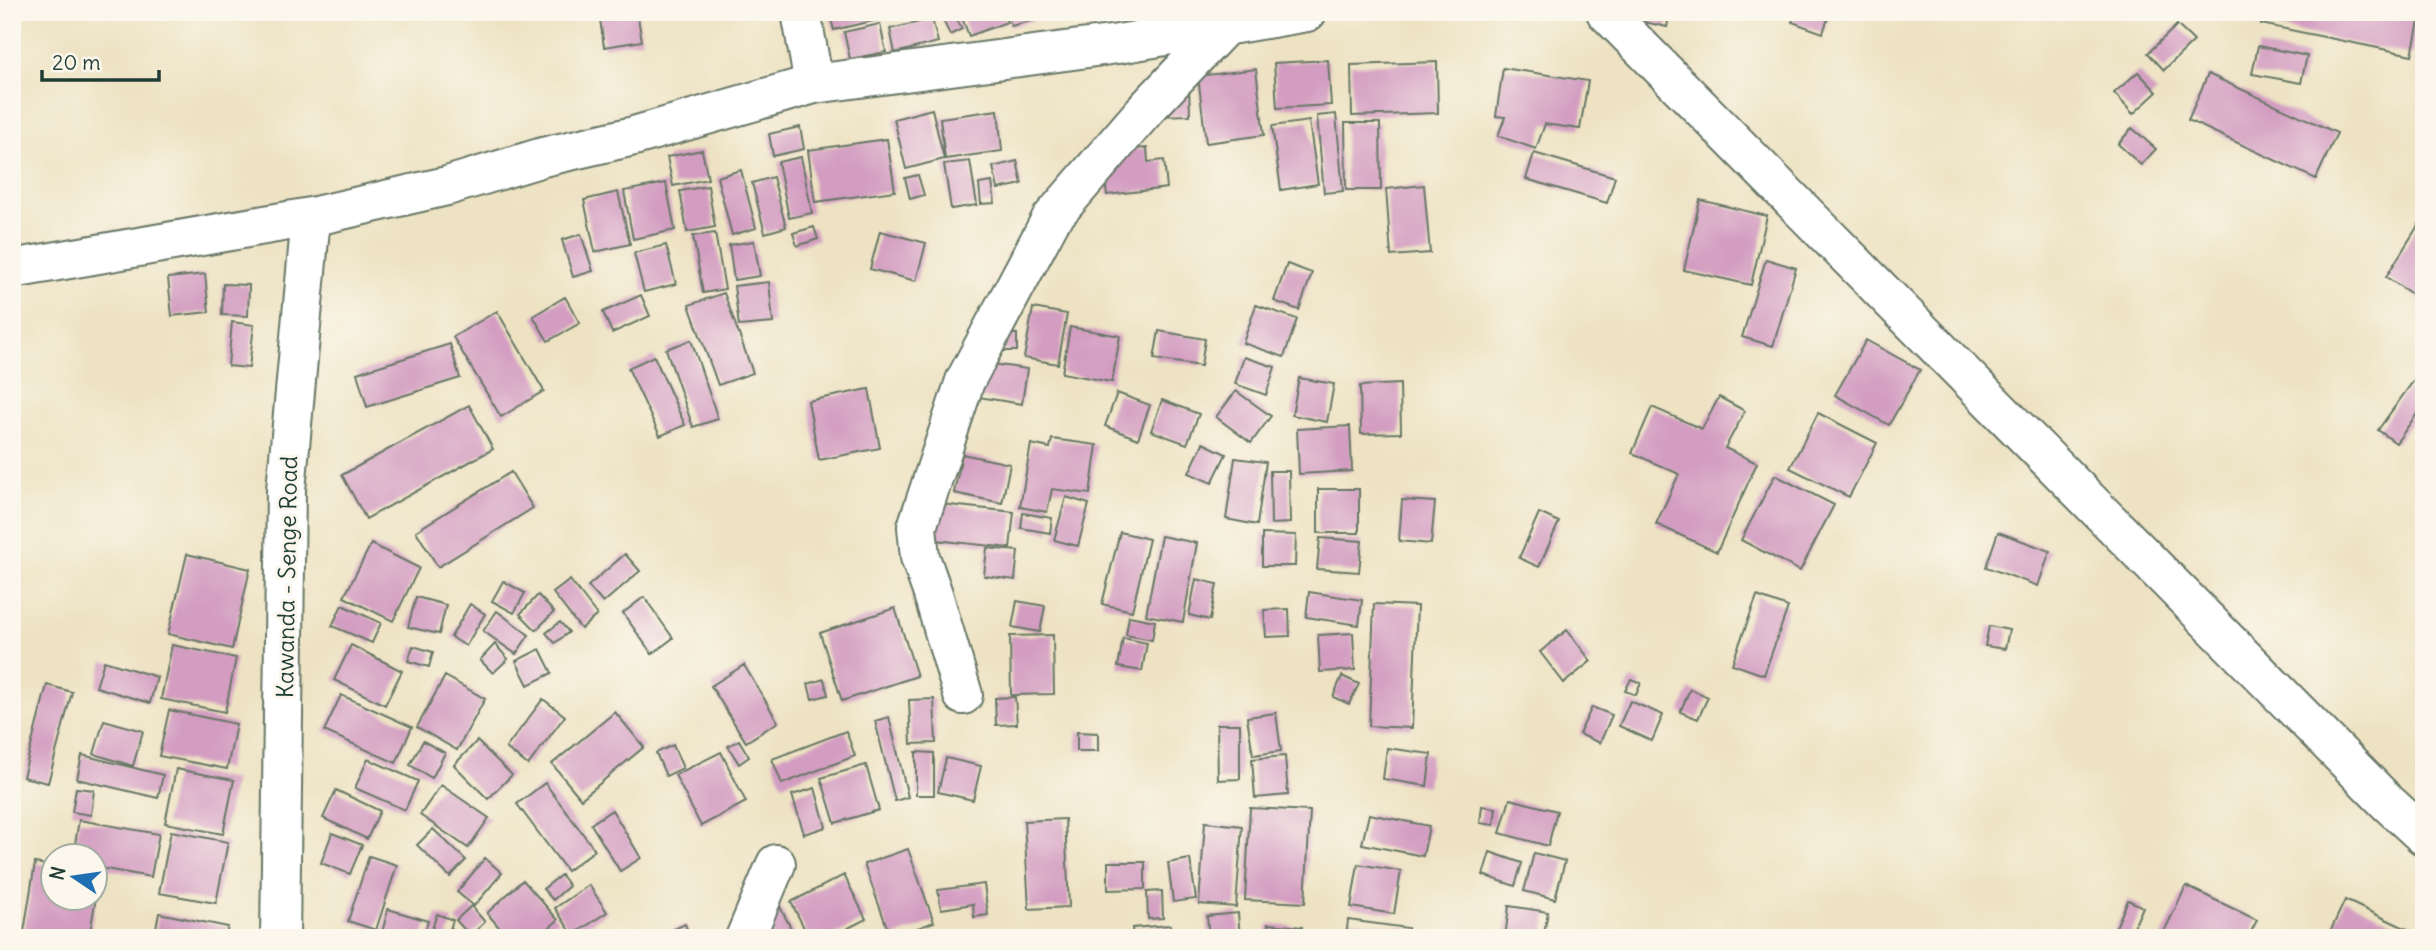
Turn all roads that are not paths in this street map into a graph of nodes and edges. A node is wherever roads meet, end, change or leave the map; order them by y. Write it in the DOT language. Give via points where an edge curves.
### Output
graph roads {
  1 [pos="802,12"];
  2 [pos="1307,12"];
  3 [pos="1606,12"];
  4 [pos="1225,26"];
  5 [pos="814,84"];
  6 [pos="311,218"];
  7 [pos="12,269"];
  8 [pos="963,695"];
  9 [pos="2424,836"];
  10 [pos="776,864"];
  11 [pos="280,938"];
  12 [pos="745,938"];
  1 -- 5 [label="street"];
  2 -- 4 [label="street"];
  3 -- 9 [label="street"];
  4 -- 5 [label="street"];
  4 -- 8 [label="street" via="1051,219 965,381 917,527 920,557"];
  5 -- 6 [label="street" via="447,186"];
  6 -- 7 [label="street"];
  6 -- 11 [label="street, Kawanda - Senge Road" via="286,490"];
  10 -- 12 [label="street"];
}
